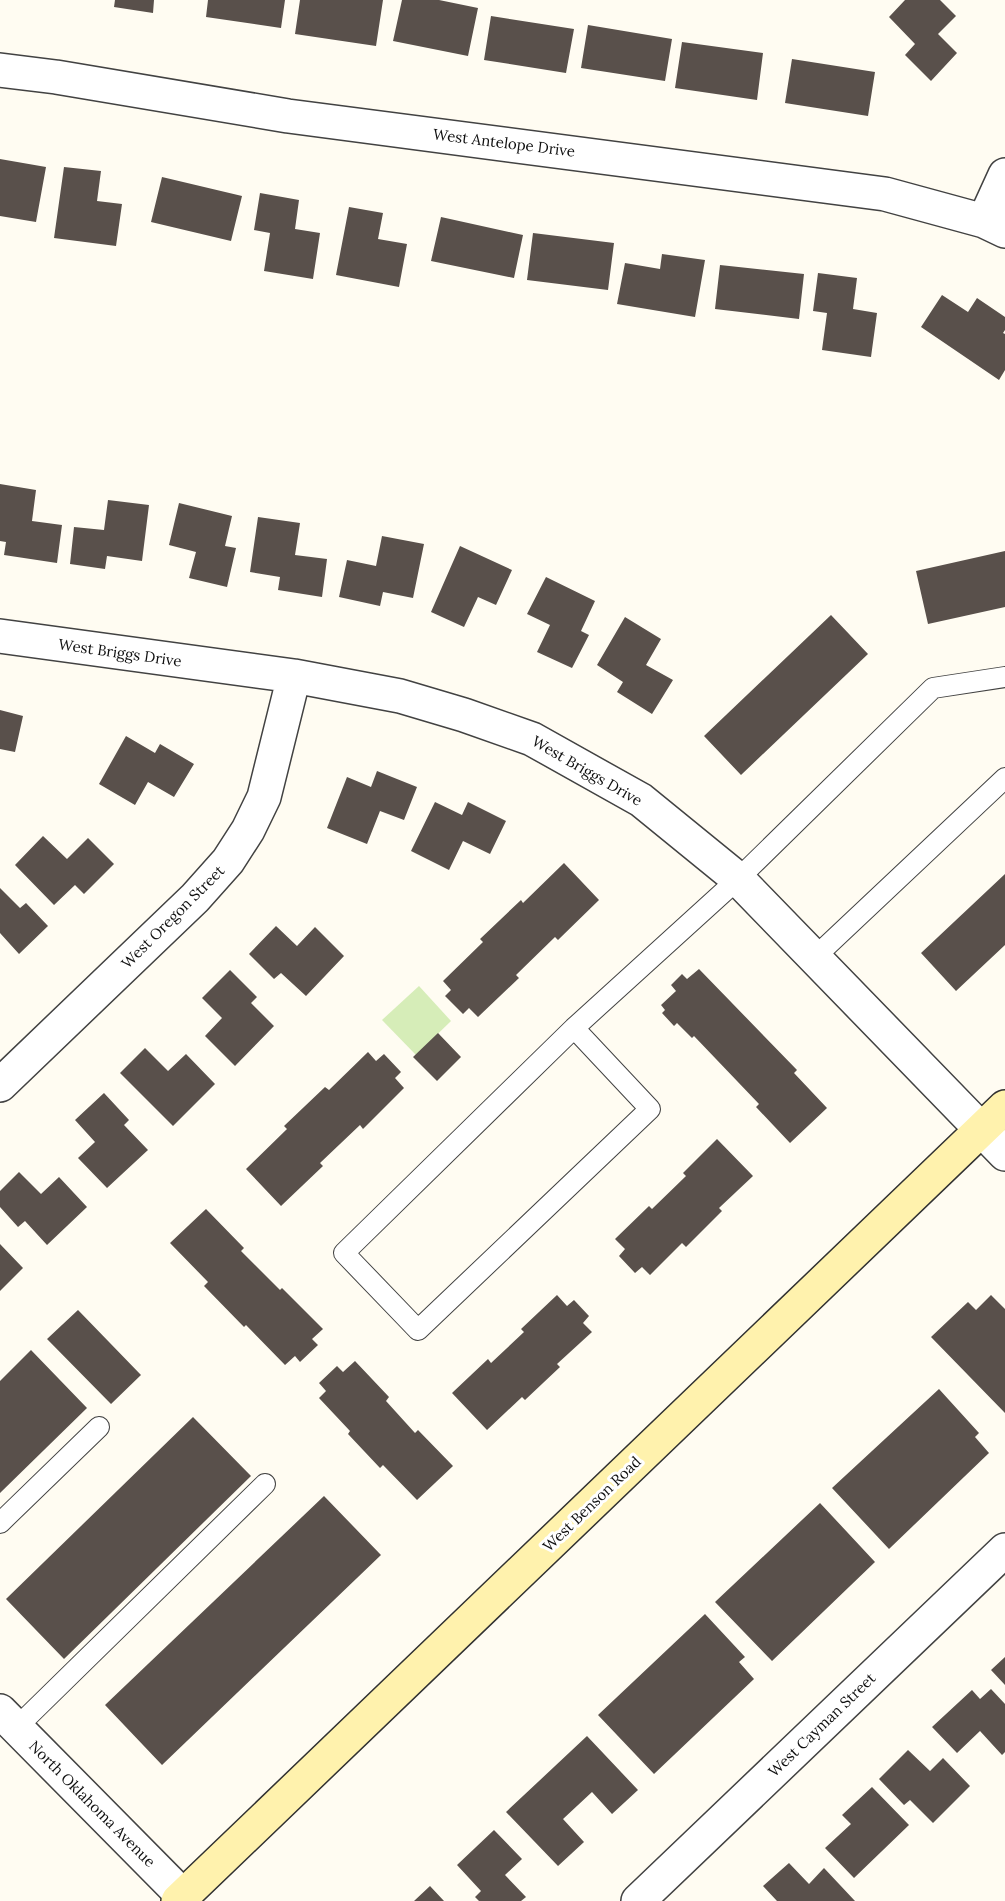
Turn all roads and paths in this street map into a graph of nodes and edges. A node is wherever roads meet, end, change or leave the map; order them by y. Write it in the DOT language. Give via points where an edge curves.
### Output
graph roads {
  1 [pos="0,70"];
  2 [pos="1005,175"];
  3 [pos="994,226"];
  4 [pos="0,636"];
  5 [pos="294,676"];
  6 [pos="1005,677"];
  7 [pos="1005,778"];
  8 [pos="738,879"];
  9 [pos="815,957"];
  10 [pos="574,1028"];
  11 [pos="0,1085"];
  12 [pos="1005,1107"];
  13 [pos="981,1130"];
  14 [pos="1005,1154"];
  15 [pos="99,1427"];
  16 [pos="265,1484"];
  17 [pos="0,1523"];
  18 [pos="1005,1550"];
  19 [pos="8,1720"];
  20 [pos="181,1898"];
  21 [pos="638,1901"];
  1 -- 3 [label="street, West Antelope Drive" via="288,116 885,194"];
  2 -- 3 [label="street"];
  4 -- 5 [label="street, West Briggs Drive"];
  5 -- 8 [label="street, West Briggs Drive" via="400,696 532,739 641,800"];
  5 -- 11 [label="street, West Oregon Street" via="264,797 228,861 195,898"];
  6 -- 8 [label="lane" via="933,688"];
  7 -- 9 [label="lane"];
  8 -- 9 [label="street, West Briggs Drive"];
  8 -- 10 [label="lane"];
  9 -- 13 [label="street, West Briggs Drive"];
  10 -- 10 [label="lane" via="344,1253 418,1330 650,1109"];
  12 -- 13 [label="main road, West Benson Road"];
  13 -- 14 [label="street, West Briggs Drive"];
  13 -- 20 [label="main road, West Benson Road"];
  15 -- 17 [label="lane"];
  16 -- 19 [label="lane"];
  18 -- 21 [label="street, West Cayman Street"];
  19 -- 20 [label="street, North Oklahoma Avenue"];
}
